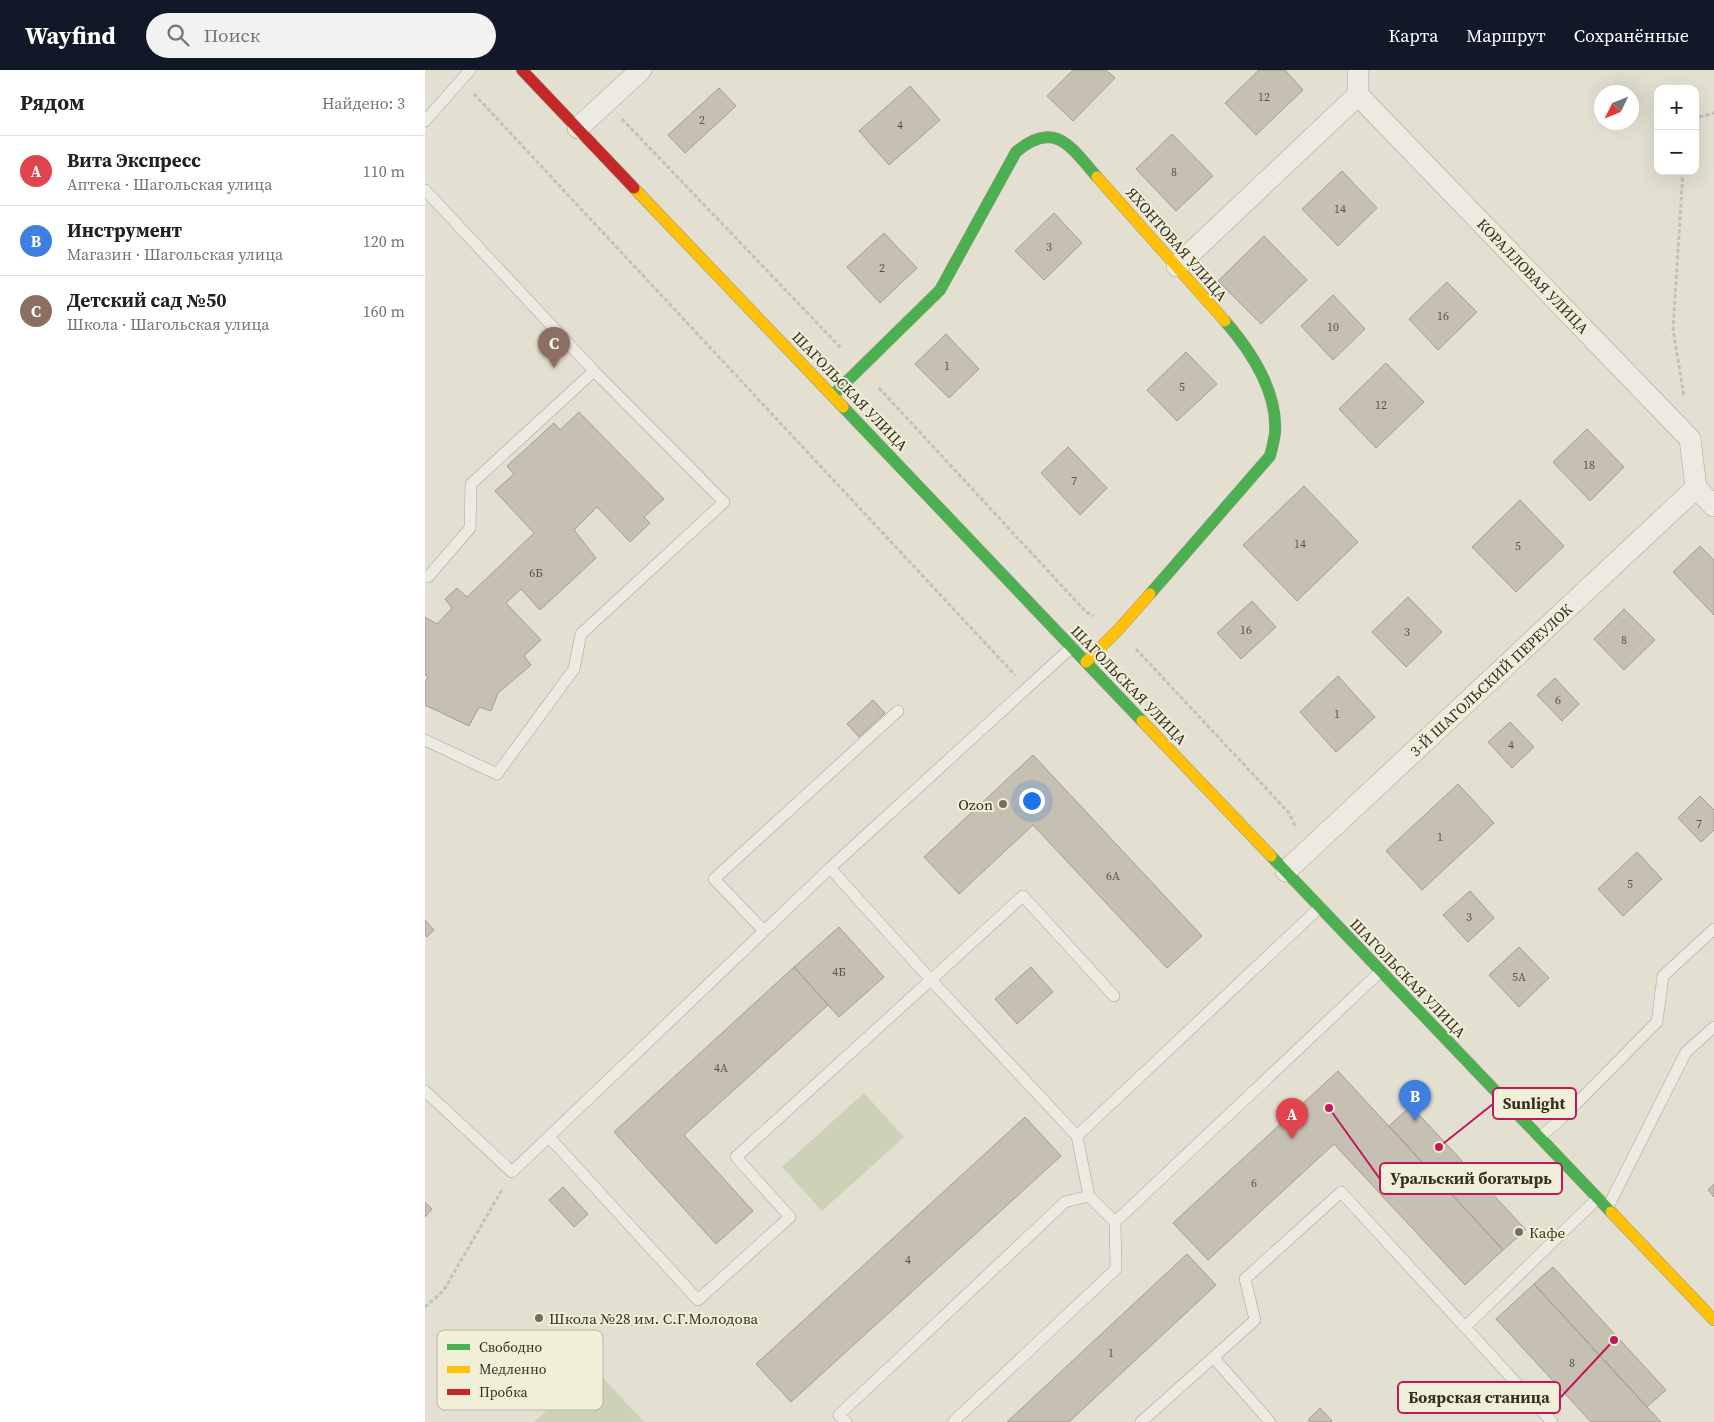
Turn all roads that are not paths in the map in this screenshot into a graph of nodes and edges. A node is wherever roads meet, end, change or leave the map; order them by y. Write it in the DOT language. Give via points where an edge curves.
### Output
graph roads {
  1 [pos="470,70"];
  2 [pos="522,70"];
  3 [pos="641,70"];
  4 [pos="1358,70"];
  5 [pos="1358,95"];
  6 [pos="425,121"];
  7 [pos="577,128"];
  8 [pos="425,190"];
  9 [pos="1177,266"];
  10 [pos="594,371"];
  11 [pos="833,395"];
  12 [pos="1696,488"];
  13 [pos="1714,506"];
  14 [pos="425,577"];
  15 [pos="1072,647"];
  16 [pos="1087,662"];
  17 [pos="898,711"];
  18 [pos="425,740"];
  19 [pos="830,868"];
  20 [pos="1286,871"];
  21 [pos="1320,907"];
  22 [pos="1714,929"];
  23 [pos="764,931"];
  24 [pos="1381,971"];
  25 [pos="931,980"];
  26 [pos="1114,996"];
  27 [pos="1714,1027"];
  28 [pos="425,1091"];
  29 [pos="549,1136"];
  30 [pos="1077,1136"];
  31 [pos="1539,1137"];
  32 [pos="1089,1196"];
  33 [pos="1598,1198"];
  34 [pos="1607,1208"];
  35 [pos="1115,1222"];
  36 [pos="1714,1320"];
  37 [pos="1465,1327"];
  38 [pos="1214,1358"];
  39 [pos="846,1422"];
  40 [pos="953,1422"];
  41 [pos="1141,1422"];
  42 [pos="1270,1422"];
  43 [pos="1552,1422"];
  1 -- 6 [label="lane"];
  2 -- 7 [label="main road, ШАГОЛЬСКАЯ УЛИЦА"];
  3 -- 7 [label="street"];
  4 -- 5 [label="street"];
  5 -- 9 [label="street"];
  5 -- 12 [label="street, КОРАЛЛОВАЯ УЛИЦА" via="1690,439"];
  7 -- 11 [label="main road, ШАГОЛЬСКАЯ УЛИЦА"];
  8 -- 10 [label="lane"];
  9 -- 11 [label="main road, ЯХОНТОВАЯ УЛИЦА" via="1070,146 1057,138 1042,135 1028,141 1016,152 940,290"];
  9 -- 16 [label="main road, ЯХОНТОВАЯ УЛИЦА" via="1243,342 1261,372 1272,403 1275,432 1270,456"];
  10 -- 14 [label="lane" via="471,484 470,528 429,577"];
  10 -- 18 [label="lane" via="724,502 581,634 574,669 497,774"];
  11 -- 15 [label="main road, ШАГОЛЬСКАЯ УЛИЦА"];
  12 -- 13 [label="street"];
  12 -- 20 [label="street, 3-Й ШАГОЛЬСКИЙ ПЕРЕУЛОК"];
  15 -- 16 [label="main road, ШАГОЛЬСКАЯ УЛИЦА"];
  15 -- 19 [label="lane"];
  16 -- 20 [label="main road, ШАГОЛЬСКАЯ УЛИЦА"];
  17 -- 23 [label="lane" via="713,879"];
  19 -- 23 [label="lane"];
  19 -- 25 [label="lane"];
  20 -- 21 [label="main road, ШАГОЛЬСКАЯ УЛИЦА"];
  21 -- 24 [label="main road, ШАГОЛЬСКАЯ УЛИЦА"];
  21 -- 30 [label="lane"];
  22 -- 31 [label="lane" via="1663,976 1657,1022"];
  23 -- 29 [label="lane"];
  24 -- 31 [label="main road, ШАГОЛЬСКАЯ УЛИЦА"];
  24 -- 35 [label="lane"];
  25 -- 26 [label="lane" via="1023,896"];
  25 -- 29 [label="lane" via="736,1157 790,1217 699,1300"];
  25 -- 30 [label="lane"];
  27 -- 34 [label="lane" via="1686,1052"];
  28 -- 29 [label="lane" via="512,1172"];
  30 -- 32 [label="lane"];
  31 -- 33 [label="main road, ШАГОЛЬСКАЯ УЛИЦА"];
  32 -- 35 [label="lane"];
  32 -- 39 [label="lane" via="1065,1202 839,1415"];
  33 -- 34 [label="main road, ШАГОЛЬСКАЯ УЛИЦА"];
  33 -- 37 [label="lane"];
  34 -- 36 [label="main road, ШАГОЛЬСКАЯ УЛИЦА"];
  35 -- 40 [label="lane" via="1116,1269"];
  37 -- 38 [label="lane" via="1341,1192 1245,1280 1255,1320"];
  37 -- 43 [label="lane"];
  38 -- 41 [label="lane"];
  38 -- 42 [label="lane"];
}
